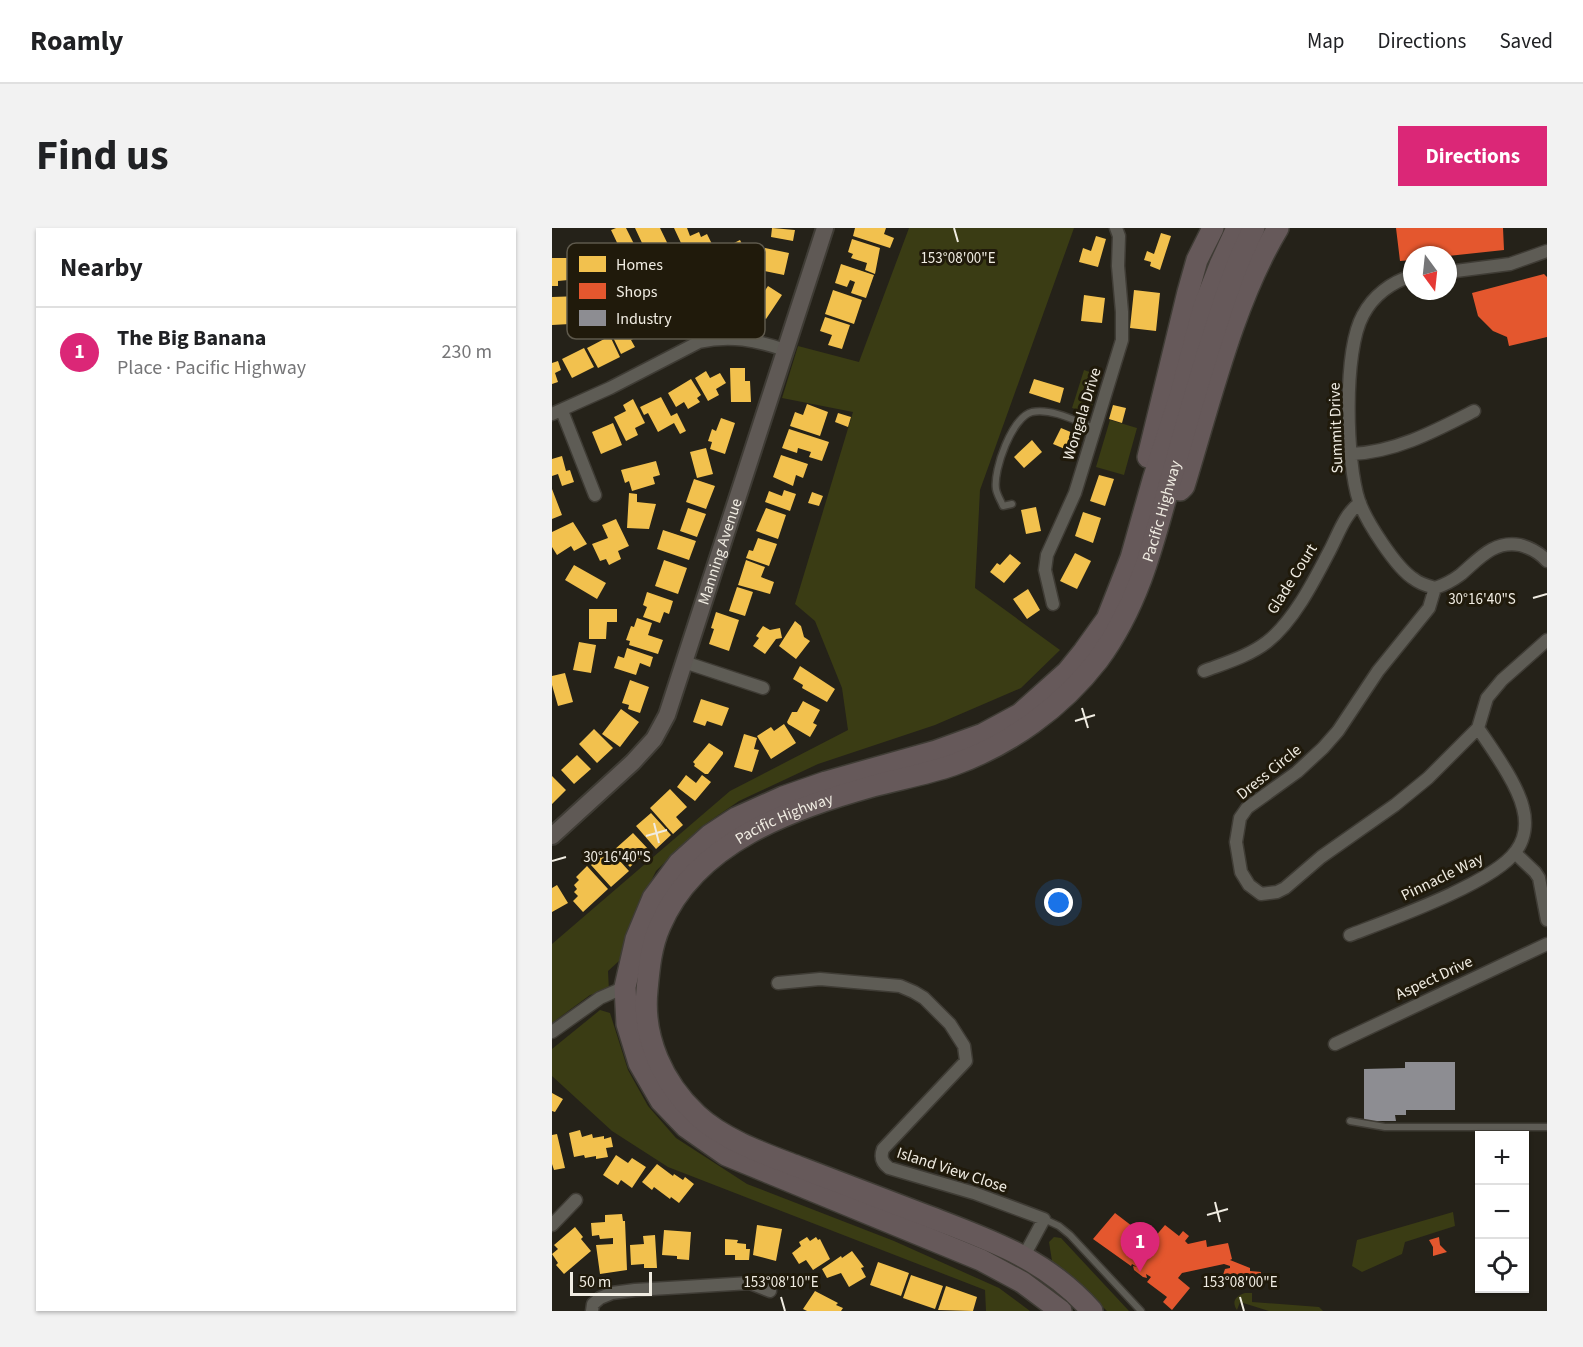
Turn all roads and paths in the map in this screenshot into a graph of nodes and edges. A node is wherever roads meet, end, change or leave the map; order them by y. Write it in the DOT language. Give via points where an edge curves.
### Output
graph roads {
  1 [pos="825,228"];
  2 [pos="1116,228"];
  3 [pos="1213,228"];
  4 [pos="1237,228"];
  5 [pos="1254,228"];
  6 [pos="1278,228"];
  7 [pos="1547,251"];
  8 [pos="1457,271"];
  9 [pos="1403,280"];
  10 [pos="711,339"];
  11 [pos="743,339"];
  12 [pos="785,350"];
  13 [pos="1474,411"];
  14 [pos="557,412"];
  15 [pos="1095,428"];
  16 [pos="1351,454"];
  17 [pos="1153,480"];
  18 [pos="595,495"];
  19 [pos="1360,503"];
  20 [pos="1012,504"];
  21 [pos="1162,511"];
  22 [pos="1547,561"];
  23 [pos="1435,588"];
  24 [pos="1053,604"];
  25 [pos="1547,640"];
  26 [pos="684,662"];
  27 [pos="1204,671"];
  28 [pos="763,688"];
  29 [pos="1478,728"];
  30 [pos="552,836"];
  31 [pos="1515,853"];
  32 [pos="1547,920"];
  33 [pos="1350,935"];
  34 [pos="1547,944"];
  35 [pos="778,982"];
  36 [pos="625,987"];
  37 [pos="552,1032"];
  38 [pos="1335,1044"];
  39 [pos="1350,1121"];
  40 [pos="1547,1127"];
  41 [pos="576,1200"];
  42 [pos="1044,1219"];
  43 [pos="552,1225"];
  44 [pos="924,1237"];
  45 [pos="1024,1256"];
  46 [pos="770,1291"];
  47 [pos="592,1311"];
  48 [pos="1061,1311"];
  49 [pos="1065,1311"];
  50 [pos="1092,1311"];
  51 [pos="1141,1311"];
  1 -- 12 [label="street, Manning Avenue"];
  2 -- 15 [label="street, Wongala Drive" via="1122,340"];
  3 -- 17 [label="highway" via="1197,260 1176,332 1147,461"];
  4 -- 17 [label="highway, Pacific Highway" via="1204,306"];
  5 -- 21 [label="highway, Pacific Highway" via="1238,258"];
  6 -- 21 [label="highway" via="1263,254 1232,334 1184,486"];
  7 -- 8 [label="street" via="1510,264"];
  9 -- 16 [label="street, Summit Drive" via="1386,288 1371,302 1354,342"];
  10 -- 14 [label="street"];
  11 -- 12 [label="street"];
  12 -- 26 [label="street, Manning Avenue"];
  13 -- 16 [label="street" via="1403,444"];
  14 -- 18 [label="street"];
  15 -- 20 [label="lane" via="1048,411 1030,412 1020,419 999,464 996,488 1003,506"];
  15 -- 24 [label="street, Wongala Drive" via="1075,493 1047,555 1045,577"];
  16 -- 19 [label="street, Summit Drive"];
  17 -- 36 [label="highway, Pacific Highway" via="1131,558 1107,619 1067,672 1020,714 983,734 783,797 736,818 710,835 679,863 653,898 636,939"];
  19 -- 23 [label="street, Summit Drive" via="1394,560 1412,579"];
  19 -- 27 [label="street, Glade Court" via="1350,513 1309,587 1276,634 1248,653"];
  21 -- 45 [label="highway, Pacific Highway" via="1134,600 1119,628 1096,662 1038,720 997,745 952,765 798,809 747,834 711,859 684,886 660,925 650,959 648,1033 660,1066 678,1096 702,1120 766,1154"];
  22 -- 23 [label="street" via="1528,547 1498,546 1459,576"];
  23 -- 29 [label="street, Dress Circle" via="1429,608 1330,740 1240,818 1236,842 1245,880 1261,894 1285,888 1321,857 1395,805"];
  25 -- 29 [label="street, Dress Circle" via="1494,689 1487,698"];
  26 -- 28 [label="street"];
  26 -- 30 [label="street, Manning Avenue" via="667,715 654,739"];
  29 -- 31 [label="street" via="1523,807 1523,840"];
  31 -- 32 [label="street" via="1539,878"];
  31 -- 33 [label="street, Pinnacle Way" via="1464,886"];
  34 -- 38 [label="street, Aspect Drive"];
  35 -- 42 [label="street, Island View Close" via="820,979 900,986 937,1009 964,1046 966,1061 883,1149 884,1165"];
  36 -- 37 [label="street" via="600,998"];
  36 -- 44 [label="highway, Pacific Highway" via="627,1024 639,1063 660,1101 686,1127 726,1155"];
  39 -- 40 [label="lane" via="1385,1127"];
  41 -- 43 [label="street"];
  42 -- 45 [label="street"];
  42 -- 51 [label="lane" via="1070,1235"];
  44 -- 45 [label="highway" via="951,1238 1011,1258"];
  44 -- 48 [label="highway, Pacific Highway" via="1022,1282"];
  45 -- 49 [label="highway" via="1024,1265"];
  45 -- 50 [label="highway, Pacific Highway" via="1054,1274"];
  46 -- 47 [label="street" via="750,1283 635,1290 600,1298"];
}
